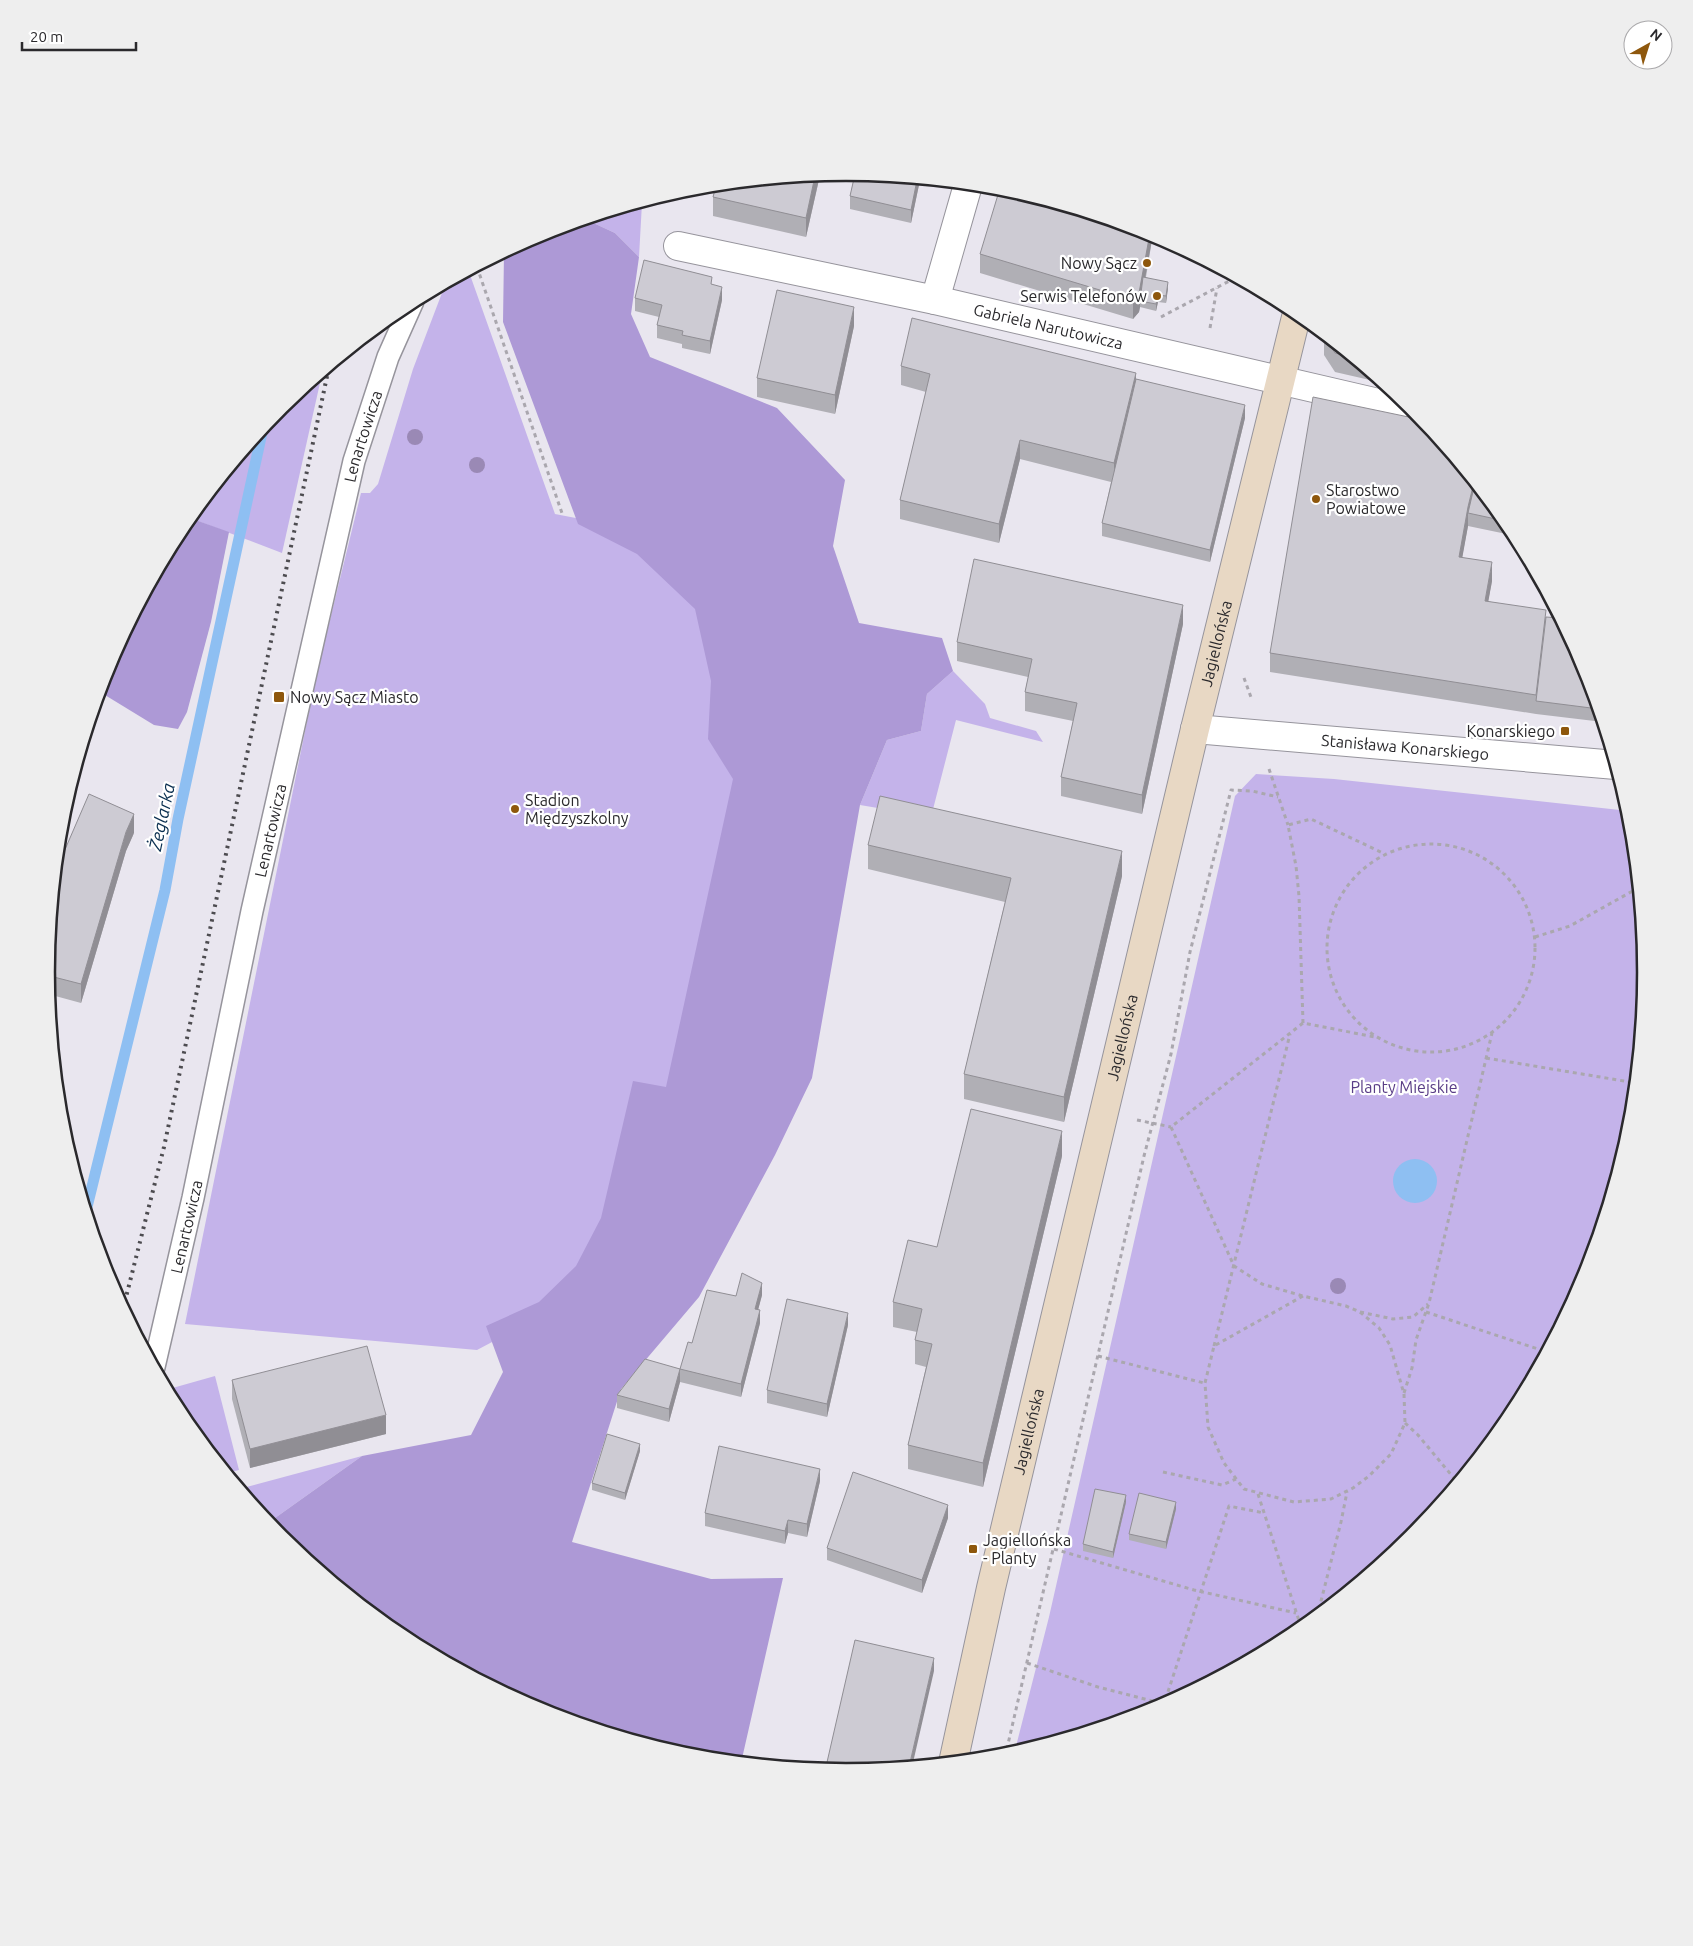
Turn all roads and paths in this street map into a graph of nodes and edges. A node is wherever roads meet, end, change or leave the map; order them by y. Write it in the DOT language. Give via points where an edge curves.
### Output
graph roads {
  1 [pos="966,191"];
  2 [pos="678,246"];
  3 [pos="479,273"];
  4 [pos="1229,281"];
  5 [pos="1218,287"];
  6 [pos="935,300"];
  7 [pos="407,315"];
  8 [pos="1295,321"];
  9 [pos="1153,322"];
  10 [pos="1209,331"];
  11 [pos="1281,381"];
  12 [pos="1401,408"];
  13 [pos="563,516"];
  14 [pos="1195,729"];
  15 [pos="1610,764"];
  16 [pos="1278,797"];
  17 [pos="1385,854"];
  18 [pos="1633,891"];
  19 [pos="1535,937"];
  20 [pos="1303,1023"];
  21 [pos="1492,1033"];
  22 [pos="1290,1034"];
  23 [pos="1375,1037"];
  24 [pos="1486,1058"];
  25 [pos="1629,1081"];
  26 [pos="1630,1084"];
  27 [pos="1234,1266"];
  28 [pos="1303,1296"];
  29 [pos="1429,1304"];
  30 [pos="1360,1312"];
  31 [pos="1426,1312"];
  32 [pos="1214,1346"];
  33 [pos="1542,1350"];
  34 [pos="1098,1356"];
  35 [pos="156,1359"];
  36 [pos="1204,1383"];
  37 [pos="1404,1394"];
  38 [pos="1405,1423"];
  39 [pos="1163,1472"];
  40 [pos="1455,1479"];
  41 [pos="1236,1480"];
  42 [pos="1347,1492"];
  43 [pos="1258,1494"];
  44 [pos="1264,1512"];
  45 [pos="1054,1549"];
  46 [pos="1200,1591"];
  47 [pos="1320,1607"];
  48 [pos="1296,1613"];
  49 [pos="1299,1622"];
  50 [pos="1027,1663"];
  51 [pos="1167,1696"];
  52 [pos="1153,1702"];
  53 [pos="1007,1748"];
  54 [pos="953,1757"];
  1 -- 6 [label="street"];
  2 -- 6 [label="street, Gabriela Narutowicza"];
  3 -- 13 [label="path"];
  4 -- 5 [label="path"];
  5 -- 9 [label="path"];
  5 -- 10 [label="path"];
  6 -- 11 [label="street, Gabriela Narutowicza"];
  7 -- 35 [label="lane, Lenartowicza" via="388,357 354,461 252,911"];
  8 -- 11 [label="street, Jagiellońska"];
  11 -- 12 [label="street, Gabriela Narutowicza"];
  11 -- 14 [label="street, Jagiellońska"];
  14 -- 15 [label="street, Stanisława Konarskiego"];
  14 -- 54 [label="street, Jagiellońska"];
  16 -- 34 [label="path" via="1231,790 1190,952 1171,1054"];
  17 -- 19 [label="path" via="1423,843 1443,843 1475,853 1507,875 1525,901"];
  17 -- 20 [label="path" via="1310,819 1288,825 1299,896"];
  17 -- 23 [label="path" via="1360,870 1343,891 1330,919 1326,952 1338,996 1354,1019"];
  18 -- 19 [label="path" via="1570,926"];
  19 -- 21 [label="path" via="1532,975 1521,1002"];
  20 -- 22 [label="path"];
  20 -- 23 [label="path"];
  21 -- 23 [label="path" via="1462,1048 1439,1052 1400,1048"];
  21 -- 24 [label="path"];
  22 -- 27 [label="path"];
  22 -- 27 [label="path" via="1171,1127"];
  24 -- 25 [label="path"];
  24 -- 29 [label="path"];
  25 -- 26 [label="path"];
  27 -- 28 [label="path" via="1262,1284"];
  27 -- 32 [label="path"];
  28 -- 30 [label="path"];
  28 -- 32 [label="path"];
  29 -- 30 [label="path" via="1413,1317 1393,1319"];
  29 -- 31 [label="path"];
  30 -- 37 [label="path" via="1378,1328 1390,1345"];
  31 -- 33 [label="path"];
  31 -- 37 [label="path"];
  32 -- 36 [label="path"];
  34 -- 36 [label="path"];
  34 -- 45 [label="path"];
  36 -- 41 [label="path" via="1208,1427 1224,1463"];
  37 -- 38 [label="path"];
  38 -- 40 [label="path"];
  38 -- 42 [label="path" via="1391,1454"];
  39 -- 41 [label="path" via="1222,1485"];
  41 -- 43 [label="path" via="1244,1489"];
  42 -- 43 [label="path" via="1331,1499 1294,1502"];
  42 -- 47 [label="path"];
  43 -- 44 [label="path"];
  44 -- 46 [label="path" via="1230,1506"];
  44 -- 48 [label="path"];
  45 -- 46 [label="path"];
  45 -- 50 [label="path"];
  46 -- 48 [label="path"];
  46 -- 51 [label="path"];
  48 -- 49 [label="path"];
  50 -- 52 [label="path"];
  50 -- 53 [label="path"];
}
